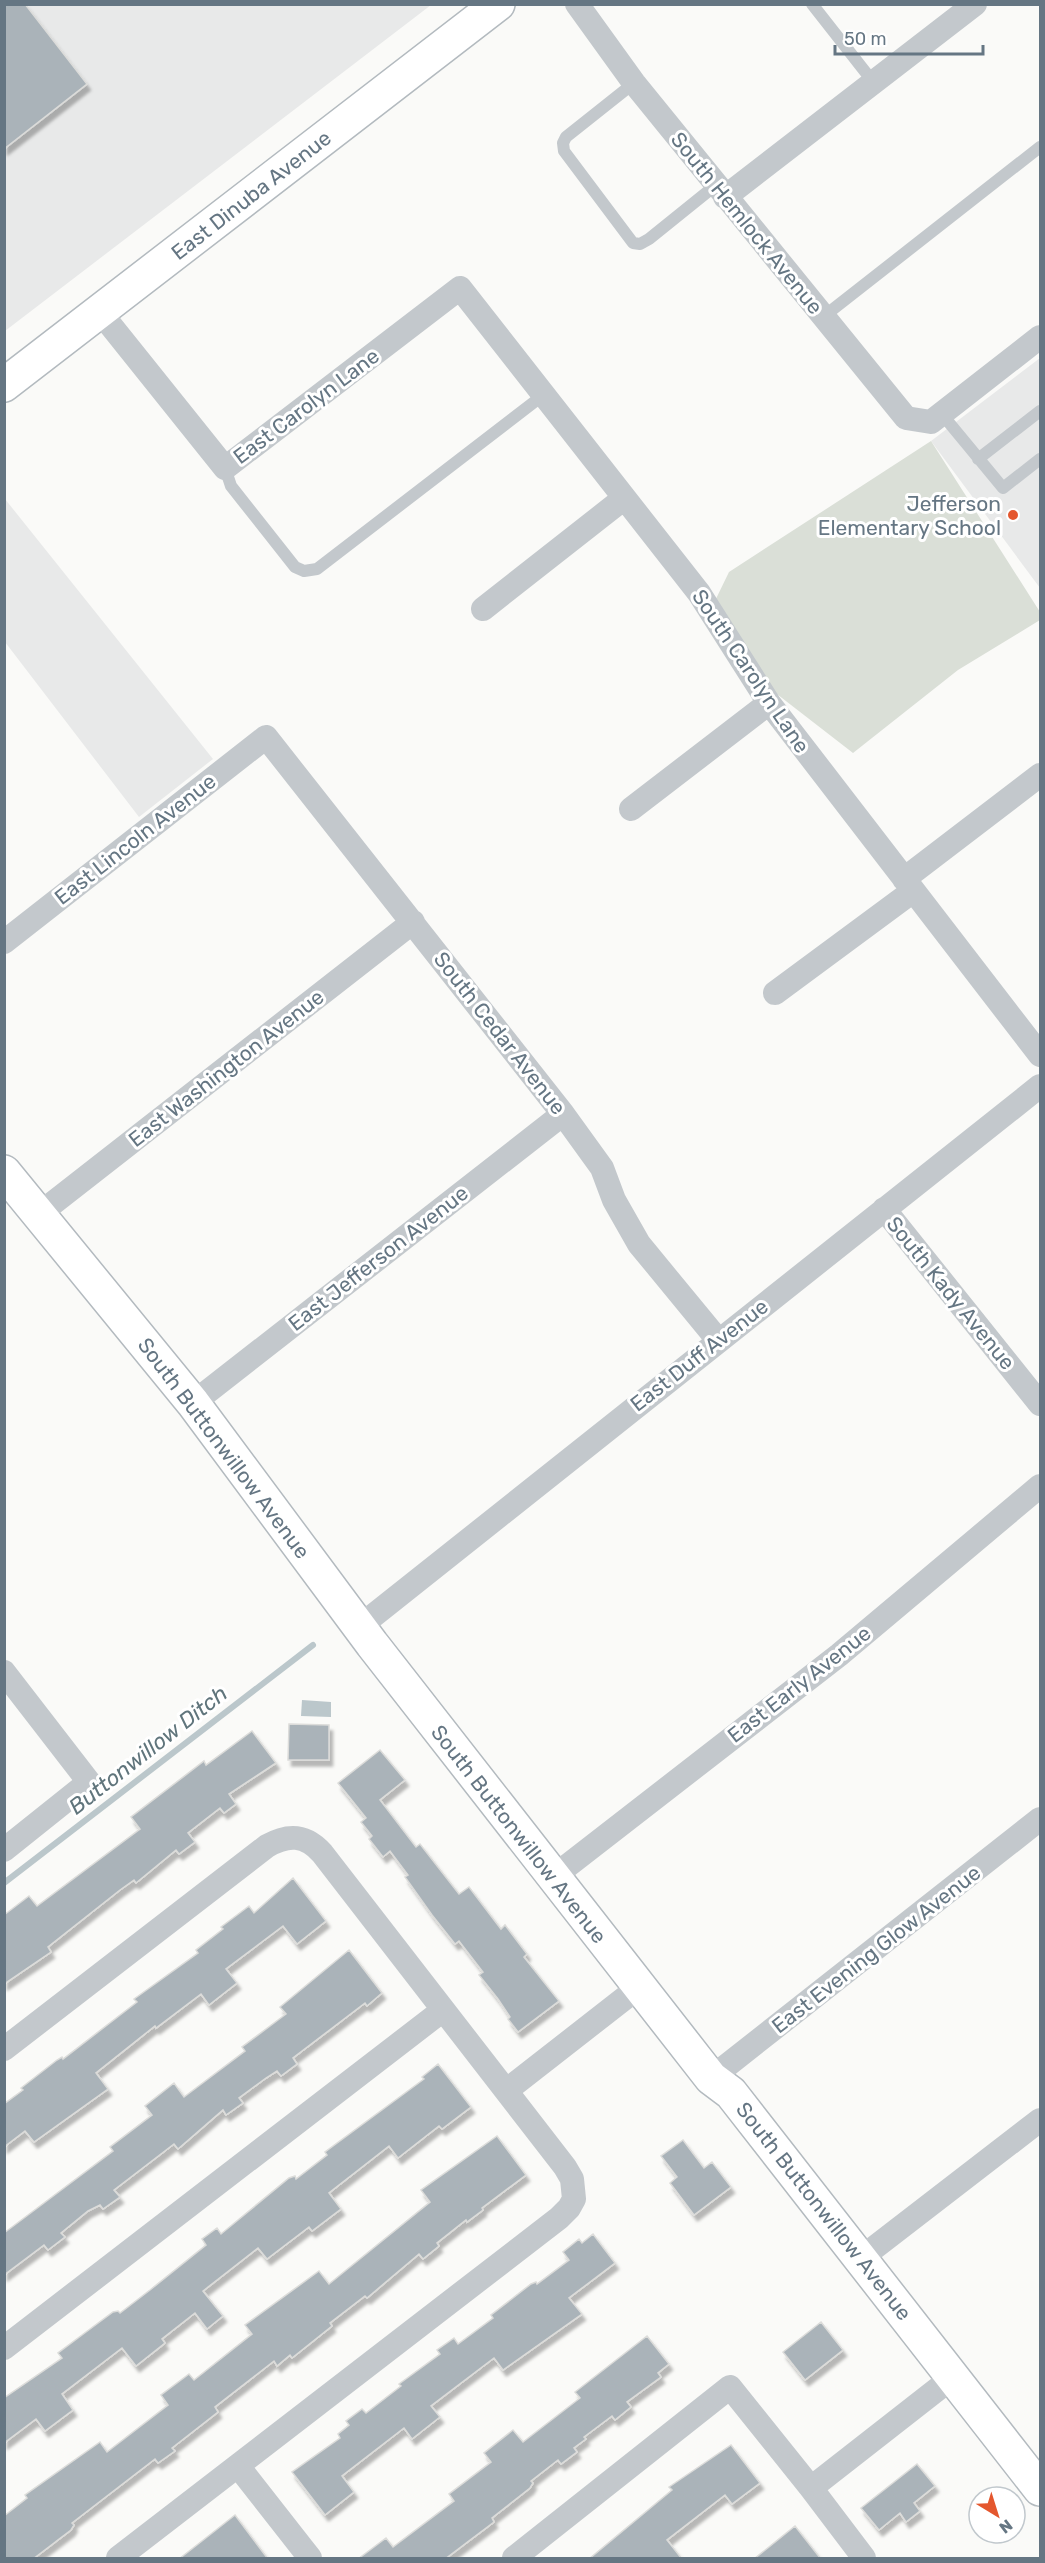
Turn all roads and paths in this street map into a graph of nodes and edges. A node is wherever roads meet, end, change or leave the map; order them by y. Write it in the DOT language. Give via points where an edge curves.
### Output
graph roads {
  1 [pos="498,4"];
  2 [pos="578,4"];
  3 [pos="812,4"];
  4 [pos="975,4"];
  5 [pos="634,83"];
  6 [pos="874,83"];
  7 [pos="1041,147"];
  8 [pos="721,191"];
  9 [pos="460,288"];
  10 [pos="100,312"];
  11 [pos="823,317"];
  12 [pos="1041,337"];
  13 [pos="4,385"];
  14 [pos="542,396"];
  15 [pos="1041,411"];
  16 [pos="936,418"];
  17 [pos="978,459"];
  18 [pos="1041,459"];
  19 [pos="225,468"];
  20 [pos="623,499"];
  21 [pos="483,609"];
  22 [pos="769,703"];
  23 [pos="266,737"];
  24 [pos="1041,775"];
  25 [pos="631,809"];
  26 [pos="909,885"];
  27 [pos="413,922"];
  28 [pos="4,942"];
  29 [pos="775,993"];
  30 [pos="1041,1055"];
  31 [pos="1041,1086"];
  32 [pos="563,1114"];
  33 [pos="4,1172"];
  34 [pos="884,1209"];
  35 [pos="39,1214"];
  36 [pos="718,1340"];
  37 [pos="193,1403"];
  38 [pos="1041,1404"];
  39 [pos="1041,1486"];
  40 [pos="359,1627"];
  41 [pos="4,1672"];
  42 [pos="1041,1819"];
  43 [pos="4,1850"];
  44 [pos="553,1877"];
  45 [pos="639,1988"];
  46 [pos="443,2010"];
  47 [pos="4,2049"];
  48 [pos="711,2078"];
  49 [pos="507,2090"];
  50 [pos="1041,2120"];
  51 [pos="861,2258"];
  52 [pos="4,2348"];
  53 [pos="953,2378"];
  54 [pos="238,2466"];
  55 [pos="811,2488"];
  56 [pos="1041,2489"];
  57 [pos="118,2559"];
  58 [pos="310,2559"];
  59 [pos="514,2559"];
  60 [pos="864,2559"];
  1 -- 10 [label="street, East Dinuba Avenue"];
  2 -- 5 [label="street, South Hemlock Avenue"];
  3 -- 6 [label="lane"];
  4 -- 6 [label="street"];
  5 -- 8 [label="street, South Hemlock Avenue"];
  5 -- 8 [label="lane" via="563,143 564,151 633,243 649,239"];
  6 -- 8 [label="street"];
  7 -- 11 [label="lane"];
  8 -- 11 [label="street, South Hemlock Avenue"];
  9 -- 14 [label="street, South Carolyn Lane"];
  9 -- 19 [label="street, East Carolyn Lane"];
  10 -- 13 [label="street, East Dinuba Avenue"];
  10 -- 19 [label="street, East Carolyn Lane"];
  11 -- 16 [label="street, South Hemlock Avenue" via="906,418"];
  12 -- 16 [label="street"];
  14 -- 19 [label="lane" via="317,569 304,571 295,567 231,486"];
  14 -- 20 [label="street, South Carolyn Lane"];
  15 -- 17 [label="lane"];
  16 -- 17 [label="lane"];
  17 -- 18 [label="lane" via="1003,488"];
  20 -- 21 [label="street"];
  20 -- 22 [label="street, South Carolyn Lane" via="699,593"];
  22 -- 25 [label="street"];
  22 -- 26 [label="street, South Carolyn Lane"];
  23 -- 27 [label="street, South Cedar Avenue"];
  23 -- 28 [label="street, East Lincoln Avenue"];
  24 -- 26 [label="street"];
  26 -- 29 [label="street"];
  26 -- 30 [label="street, South Carolyn Lane"];
  27 -- 32 [label="street, South Cedar Avenue"];
  27 -- 35 [label="street, East Washington Avenue"];
  31 -- 34 [label="street, East Duff Avenue"];
  32 -- 36 [label="street, South Cedar Avenue" via="602,1168 614,1200 639,1244"];
  32 -- 37 [label="street, East Jefferson Avenue"];
  33 -- 35 [label="street, South Buttonwillow Avenue"];
  34 -- 36 [label="street, East Duff Avenue"];
  34 -- 38 [label="street, South Kady Avenue"];
  35 -- 37 [label="street, South Buttonwillow Avenue"];
  36 -- 40 [label="street, East Duff Avenue"];
  37 -- 40 [label="street, South Buttonwillow Avenue"];
  39 -- 44 [label="street, East Early Avenue" via="839,1655"];
  40 -- 44 [label="street, South Buttonwillow Avenue"];
  41 -- 43 [label="street" via="89,1782"];
  42 -- 48 [label="street, East Evening Glow Avenue"];
  44 -- 45 [label="street, South Buttonwillow Avenue"];
  45 -- 48 [label="street, South Buttonwillow Avenue"];
  45 -- 49 [label="street"];
  46 -- 47 [label="street" via="317,1848 301,1838 290,1837 267,1846"];
  46 -- 49 [label="street"];
  46 -- 52 [label="street"];
  48 -- 51 [label="street, South Buttonwillow Avenue" via="731,2093"];
  49 -- 54 [label="street" via="572,2179 574,2199 569,2208"];
  50 -- 51 [label="street"];
  51 -- 53 [label="street, South Buttonwillow Avenue"];
  53 -- 55 [label="street"];
  53 -- 56 [label="street, South Buttonwillow Avenue"];
  54 -- 57 [label="street"];
  54 -- 58 [label="street"];
  55 -- 59 [label="street" via="730,2387"];
  55 -- 60 [label="street"];
}
